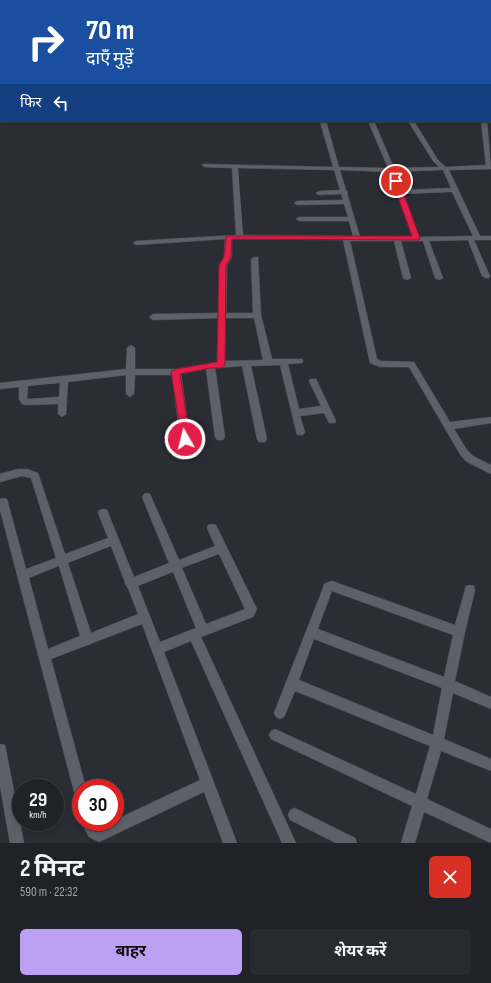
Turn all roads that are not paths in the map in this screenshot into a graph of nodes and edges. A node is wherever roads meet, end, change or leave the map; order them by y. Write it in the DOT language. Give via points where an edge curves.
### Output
graph roads {
  1 [pos="323,122"];
  2 [pos="371,122"];
  3 [pos="412,122"];
  4 [pos="484,122"];
  5 [pos="205,165"];
  6 [pos="235,166"];
  7 [pos="490,167"];
  8 [pos="338,169"];
  9 [pos="445,169"];
  10 [pos="392,170"];
  11 [pos="454,190"];
  12 [pos="345,192"];
  13 [pos="400,192"];
  14 [pos="319,193"];
  15 [pos="347,202"];
  16 [pos="296,203"];
  17 [pos="299,219"];
  18 [pos="352,219"];
  19 [pos="229,237"];
  20 [pos="240,237"];
  21 [pos="346,238"];
  22 [pos="357,238"];
  23 [pos="416,238"];
  24 [pos="425,238"];
  25 [pos="474,238"];
  26 [pos="491,238"];
  27 [pos="397,239"];
  28 [pos="136,243"];
  29 [pos="255,259"];
  30 [pos="486,276"];
  31 [pos="407,278"];
  32 [pos="439,278"];
  33 [pos="257,315"];
  34 [pos="221,316"];
  35 [pos="153,317"];
  36 [pos="131,348"];
  37 [pos="299,361"];
  38 [pos="268,362"];
  39 [pos="282,362"];
  40 [pos="246,364"];
  41 [pos="210,365"];
  42 [pos="221,365"];
  43 [pos="130,372"];
  44 [pos="176,372"];
  45 [pos="64,379"];
  46 [pos="314,381"];
  47 [pos="24,384"];
  48 [pos="0,386"];
  49 [pos="130,394"];
  50 [pos="63,400"];
  51 [pos="326,409"];
  52 [pos="62,414"];
  53 [pos="295,414"];
  54 [pos="491,420"];
  55 [pos="332,421"];
  56 [pos="448,426"];
  57 [pos="300,432"];
  58 [pos="220,436"];
  59 [pos="185,439"];
  60 [pos="262,439"];
  61 [pos="491,470"];
  62 [pos="0,478"];
  63 [pos="147,497"];
  64 [pos="3,502"];
  65 [pos="103,513"];
  66 [pos="212,528"];
  67 [pos="113,541"];
  68 [pos="221,548"];
  69 [pos="62,560"];
  70 [pos="176,565"];
  71 [pos="23,575"];
  72 [pos="130,584"];
  73 [pos="470,590"];
  74 [pos="145,617"];
  75 [pos="311,632"];
  76 [pos="460,632"];
  77 [pos="198,633"];
  78 [pos="87,639"];
  79 [pos="156,649"];
  80 [pos="45,656"];
  81 [pos="291,683"];
  82 [pos="450,685"];
  83 [pos="491,703"];
  84 [pos="280,713"];
  85 [pos="275,735"];
  86 [pos="437,744"];
  87 [pos="0,750"];
  88 [pos="491,765"];
  89 [pos="77,779"];
  90 [pos="208,783"];
  91 [pos="420,802"];
  92 [pos="295,815"];
  93 [pos="124,824"];
  94 [pos="93,831"];
  95 [pos="109,831"];
  96 [pos="491,836"];
  97 [pos="17,843"];
  98 [pos="230,843"];
  99 [pos="289,843"];
  100 [pos="350,843"];
  101 [pos="408,843"];
  1 -- 8 [label="street"];
  2 -- 10 [label="street"];
  3 -- 9 [label="street" via="436,161"];
  4 -- 7 [label="street"];
  5 -- 6 [label="street"];
  6 -- 8 [label="street"];
  6 -- 20 [label="street"];
  7 -- 9 [label="street"];
  8 -- 10 [label="street"];
  8 -- 12 [label="street"];
  9 -- 10 [label="street"];
  9 -- 11 [label="street"];
  10 -- 13 [label="street"];
  11 -- 13 [label="street"];
  11 -- 25 [label="street"];
  12 -- 14 [label="street"];
  12 -- 15 [label="street"];
  13 -- 23 [label="street"];
  15 -- 16 [label="street"];
  15 -- 18 [label="street"];
  17 -- 18 [label="street"];
  18 -- 22 [label="street"];
  19 -- 20 [label="street"];
  19 -- 28 [label="street"];
  19 -- 34 [label="street" via="228,257 223,265"];
  20 -- 21 [label="street"];
  21 -- 22 [label="street"];
  21 -- 56 [label="street" via="373,361 380,364 411,364"];
  22 -- 27 [label="street"];
  23 -- 24 [label="street"];
  23 -- 27 [label="street"];
  24 -- 25 [label="street"];
  24 -- 32 [label="street"];
  25 -- 26 [label="street"];
  25 -- 30 [label="street"];
  27 -- 31 [label="street"];
  29 -- 33 [label="street"];
  33 -- 34 [label="street"];
  33 -- 38 [label="street"];
  34 -- 35 [label="street"];
  34 -- 42 [label="street"];
  36 -- 43 [label="street"];
  37 -- 39 [label="street"];
  38 -- 39 [label="street"];
  38 -- 40 [label="street"];
  39 -- 53 [label="street"];
  40 -- 42 [label="street"];
  40 -- 60 [label="street"];
  41 -- 42 [label="street"];
  41 -- 44 [label="street"];
  41 -- 58 [label="street"];
  43 -- 44 [label="street"];
  43 -- 45 [label="street"];
  43 -- 49 [label="street"];
  44 -- 59 [label="street"];
  45 -- 47 [label="street"];
  45 -- 50 [label="street"];
  46 -- 51 [label="street"];
  47 -- 48 [label="street"];
  47 -- 50 [label="street" via="25,402"];
  50 -- 52 [label="street"];
  51 -- 53 [label="street"];
  51 -- 55 [label="street"];
  53 -- 57 [label="street"];
  54 -- 56 [label="street"];
  56 -- 61 [label="street" via="470,459"];
  62 -- 69 [label="street" via="24,472 35,476"];
  63 -- 70 [label="street"];
  64 -- 71 [label="street"];
  65 -- 67 [label="street"];
  66 -- 68 [label="street"];
  67 -- 69 [label="street"];
  67 -- 72 [label="street"];
  68 -- 70 [label="street"];
  68 -- 77 [label="street" via="251,609 249,613"];
  69 -- 71 [label="street"];
  69 -- 78 [label="street"];
  70 -- 72 [label="street"];
  70 -- 77 [label="street"];
  71 -- 80 [label="street"];
  72 -- 74 [label="street"];
  73 -- 76 [label="street"];
  74 -- 78 [label="street"];
  74 -- 79 [label="street"];
  75 -- 76 [label="street" via="328,588 332,586"];
  75 -- 81 [label="street"];
  75 -- 82 [label="street"];
  76 -- 82 [label="street"];
  77 -- 79 [label="street"];
  77 -- 99 [label="street"];
  78 -- 80 [label="street"];
  79 -- 90 [label="street"];
  80 -- 89 [label="street"];
  81 -- 84 [label="street"];
  81 -- 86 [label="street"];
  82 -- 83 [label="street"];
  82 -- 86 [label="street"];
  85 -- 91 [label="street"];
  86 -- 88 [label="street"];
  86 -- 91 [label="street"];
  87 -- 97 [label="street"];
  90 -- 93 [label="street"];
  90 -- 98 [label="street"];
  91 -- 96 [label="street"];
  91 -- 101 [label="street"];
  92 -- 100 [label="street"];
  94 -- 95 [label="street" via="99,836"];
}
